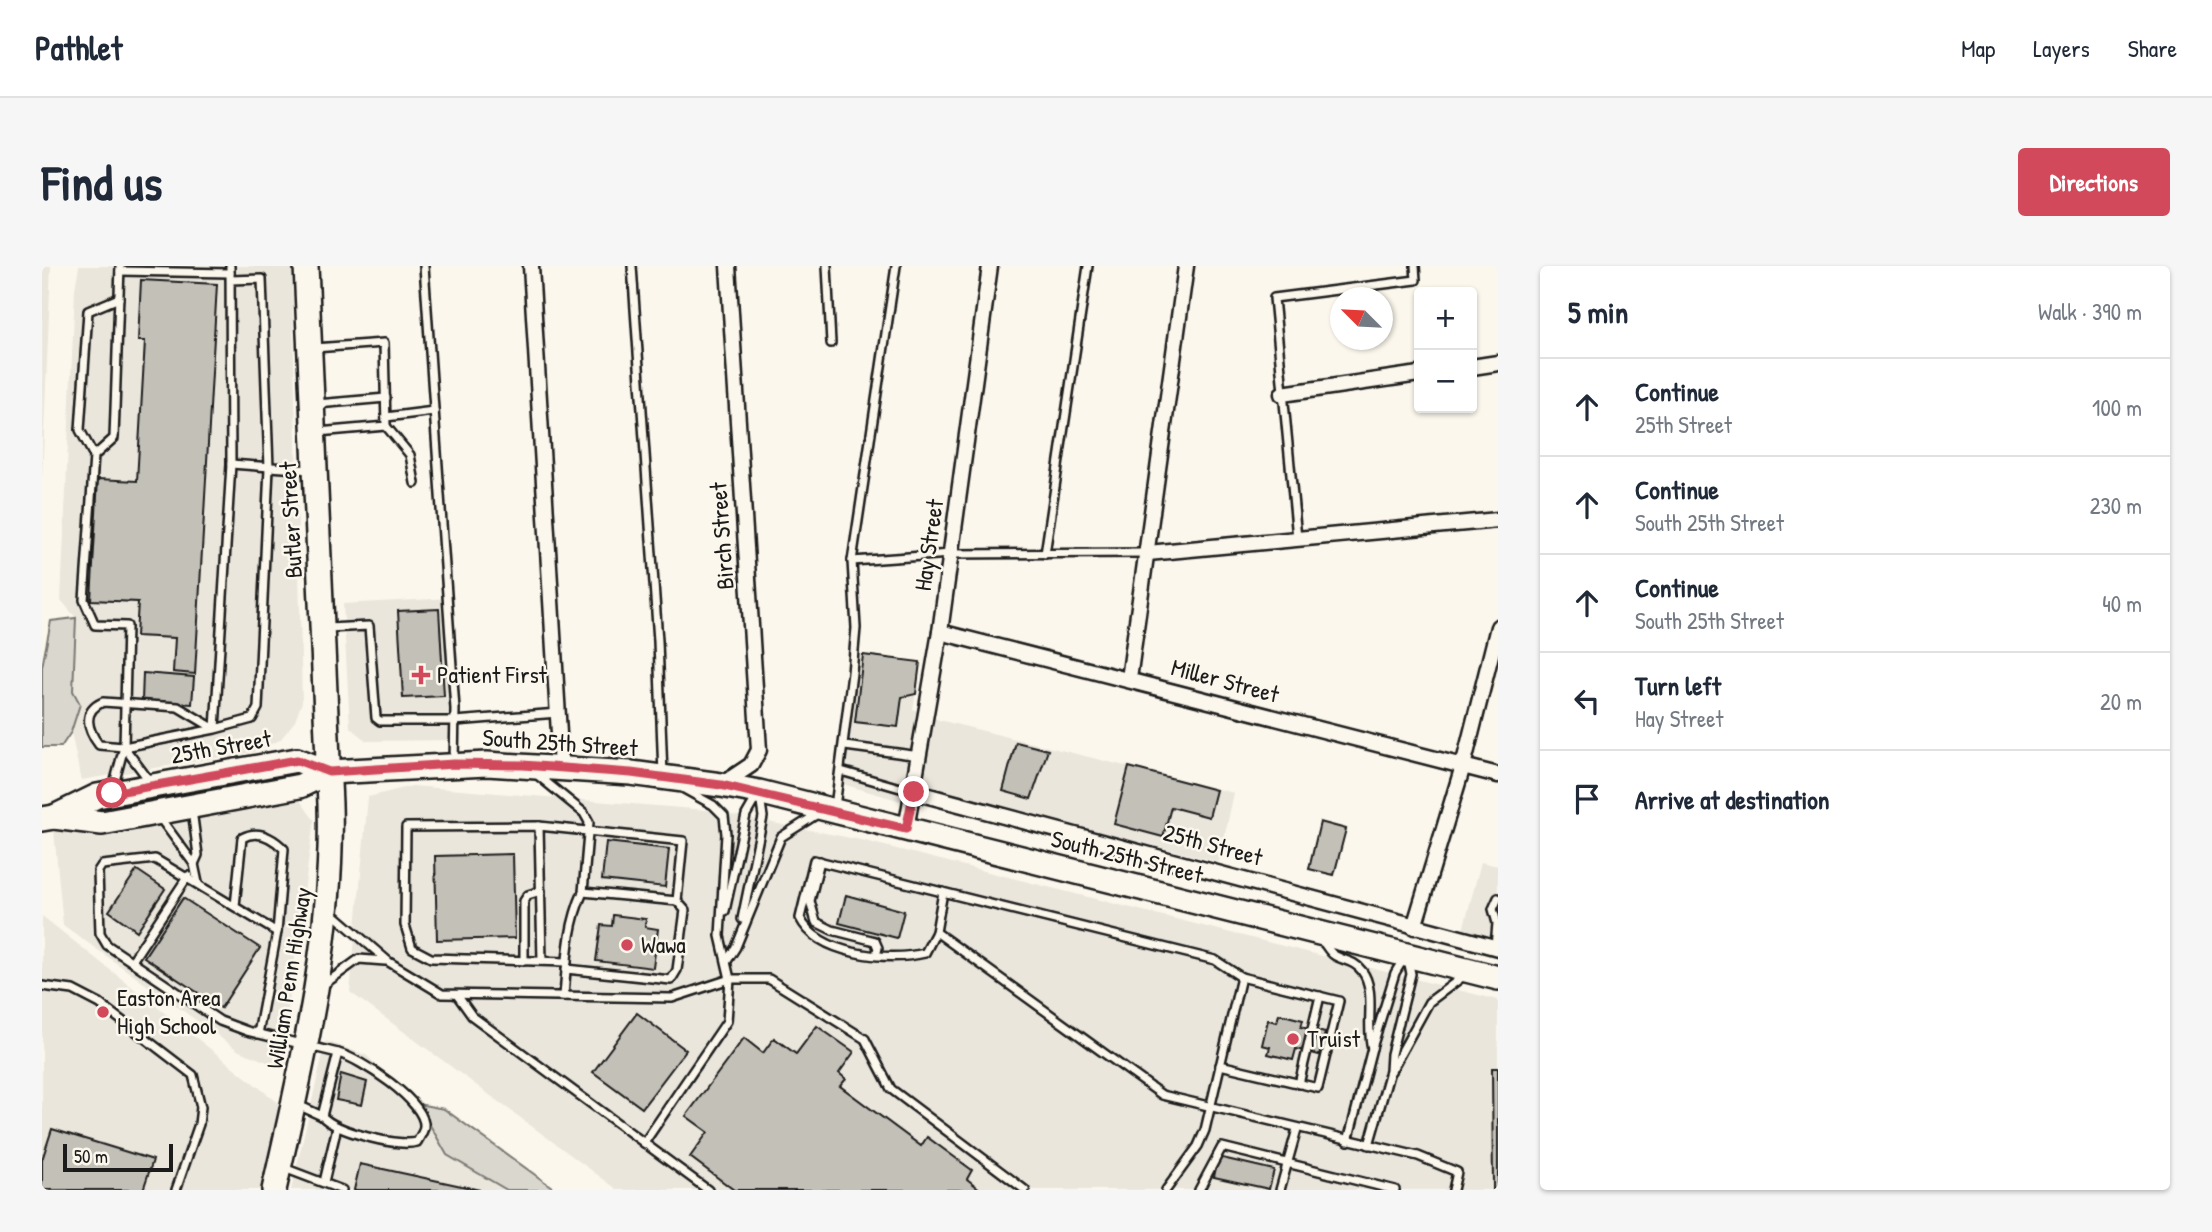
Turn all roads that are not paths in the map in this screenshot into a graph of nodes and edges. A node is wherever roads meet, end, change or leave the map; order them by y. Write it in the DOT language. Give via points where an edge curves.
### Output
graph roads {
  1 [pos="306,266"];
  2 [pos="424,266"];
  3 [pos="531,266"];
  4 [pos="632,266"];
  5 [pos="728,266"];
  6 [pos="827,266"];
  7 [pos="896,266"];
  8 [pos="990,266"];
  9 [pos="1088,266"];
  10 [pos="1186,266"];
  11 [pos="1415,266"];
  12 [pos="120,269"];
  13 [pos="230,273"];
  14 [pos="119,298"];
  15 [pos="831,342"];
  16 [pos="310,348"];
  17 [pos="1498,363"];
  18 [pos="1477,366"];
  19 [pos="1414,375"];
  20 [pos="1282,394"];
  21 [pos="386,398"];
  22 [pos="312,405"];
  23 [pos="434,411"];
  24 [pos="386,417"];
  25 [pos="386,426"];
  26 [pos="314,432"];
  27 [pos="94,456"];
  28 [pos="231,464"];
  29 [pos="269,468"];
  30 [pos="315,470"];
  31 [pos="415,483"];
  32 [pos="1498,520"];
  33 [pos="1297,538"];
  34 [pos="1147,553"];
  35 [pos="951,554"];
  36 [pos="1045,554"];
  37 [pos="852,561"];
  38 [pos="1498,627"];
  39 [pos="322,628"];
  40 [pos="940,632"];
  41 [pos="1129,679"];
  42 [pos="125,703"];
  43 [pos="558,713"];
  44 [pos="455,721"];
  45 [pos="215,729"];
  46 [pos="845,746"];
  47 [pos="124,747"];
  48 [pos="920,756"];
  49 [pos="454,764"];
  50 [pos="523,765"];
  51 [pos="1462,766"];
  52 [pos="561,767"];
  53 [pos="841,771"];
  54 [pos="329,772"];
  55 [pos="1498,775"];
  56 [pos="663,777"];
  57 [pos="721,785"];
  58 [pos="152,786"];
  59 [pos="760,792"];
  60 [pos="914,792"];
  61 [pos="112,793"];
  62 [pos="191,807"];
  63 [pos="831,810"];
  64 [pos="156,814"];
  65 [pos="48,818"];
  66 [pos="539,826"];
  67 [pos="906,829"];
  68 [pos="590,832"];
  69 [pos="817,861"];
  70 [pos="194,864"];
  71 [pos="188,876"];
  72 [pos="198,883"];
  73 [pos="541,891"];
  74 [pos="583,892"];
  75 [pos="943,892"];
  76 [pos="1498,898"];
  77 [pos="677,901"];
  78 [pos="235,906"];
  79 [pos="328,910"];
  80 [pos="1414,926"];
  81 [pos="1313,930"];
  82 [pos="278,932"];
  83 [pos="936,932"];
  84 [pos="720,936"];
  85 [pos="738,940"];
  86 [pos="1496,947"];
  87 [pos="876,955"];
  88 [pos="1407,955"];
  89 [pos="131,961"];
  90 [pos="524,961"];
  91 [pos="542,961"];
  92 [pos="727,961"];
  93 [pos="389,962"];
  94 [pos="566,966"];
  95 [pos="1472,971"];
  96 [pos="1241,976"];
  97 [pos="1498,978"];
  98 [pos="730,979"];
  99 [pos="42,986"];
  100 [pos="317,989"];
  101 [pos="457,995"];
  102 [pos="564,996"];
  103 [pos="1320,996"];
  104 [pos="258,1034"];
  105 [pos="307,1047"];
  106 [pos="1372,1048"];
  107 [pos="338,1054"];
  108 [pos="1220,1065"];
  109 [pos="1390,1071"];
  110 [pos="1299,1084"];
  111 [pos="294,1103"];
  112 [pos="1211,1106"];
  113 [pos="322,1116"];
  114 [pos="337,1127"];
  115 [pos="1297,1129"];
  116 [pos="1348,1141"];
  117 [pos="644,1143"];
  118 [pos="1368,1145"];
  119 [pos="1287,1164"];
  120 [pos="279,1166"];
  121 [pos="324,1182"];
  122 [pos="1202,1189"];
  123 [pos="176,1190"];
  124 [pos="274,1190"];
  125 [pos="342,1190"];
  126 [pos="708,1190"];
  127 [pos="1025,1190"];
  128 [pos="1166,1190"];
  129 [pos="1280,1190"];
  130 [pos="1395,1190"];
  131 [pos="1453,1190"];
  1 -- 16 [label="main road, Butler Street"];
  2 -- 23 [label="lane"];
  3 -- 43 [label="street"];
  4 -- 56 [label="lane"];
  5 -- 57 [label="street, Birch Street" via="759,750 751,765"];
  6 -- 15 [label="lane"];
  7 -- 37 [label="lane"];
  8 -- 35 [label="street, Hay Street"];
  9 -- 36 [label="lane"];
  10 -- 34 [label="street"];
  11 -- 20 [label="lane" via="1416,280 1274,298"];
  12 -- 13 [label="lane"];
  12 -- 14 [label="lane"];
  13 -- 28 [label="lane"];
  13 -- 29 [label="lane" via="262,279"];
  14 -- 27 [label="lane" via="114,438"];
  14 -- 27 [label="lane" via="88,311 80,430"];
  16 -- 21 [label="lane" via="384,343"];
  16 -- 22 [label="main road, Butler Street"];
  17 -- 18 [label="street"];
  19 -- 20 [label="street"];
  20 -- 33 [label="lane"];
  21 -- 22 [label="lane"];
  21 -- 24 [label="lane"];
  22 -- 26 [label="main road, Butler Street"];
  23 -- 24 [label="lane"];
  23 -- 44 [label="lane"];
  24 -- 25 [label="lane"];
  25 -- 26 [label="lane"];
  25 -- 31 [label="lane" via="410,455"];
  26 -- 30 [label="main road, Butler Street"];
  27 -- 42 [label="lane" via="83,600 94,625 127,626"];
  28 -- 29 [label="lane"];
  28 -- 45 [label="lane"];
  29 -- 30 [label="lane"];
  29 -- 45 [label="lane" via="258,708 252,719"];
  30 -- 39 [label="main road, Butler Street"];
  32 -- 33 [label="street"];
  33 -- 34 [label="street"];
  34 -- 36 [label="lane"];
  34 -- 41 [label="street"];
  35 -- 36 [label="lane"];
  35 -- 37 [label="lane"];
  35 -- 40 [label="street, Hay Street"];
  37 -- 46 [label="lane" via="856,628"];
  38 -- 51 [label="street"];
  39 -- 44 [label="lane" via="369,626 376,718 380,721"];
  39 -- 54 [label="main road, Butler Street"];
  40 -- 41 [label="street, Miller Street"];
  40 -- 48 [label="street, Hay Street"];
  41 -- 51 [label="street, Miller Street"];
  42 -- 45 [label="lane" via="178,707"];
  42 -- 47 [label="lane"];
  42 -- 47 [label="lane" via="103,702 94,706 88,717 99,745"];
  43 -- 44 [label="lane"];
  43 -- 52 [label="street"];
  44 -- 49 [label="lane"];
  45 -- 47 [label="lane"];
  46 -- 48 [label="lane"];
  46 -- 53 [label="lane"];
  47 -- 58 [label="lane"];
  47 -- 61 [label="lane"];
  48 -- 60 [label="street, Hay Street"];
  49 -- 50 [label="main road, South 25th Street"];
  49 -- 54 [label="main road, South 25th Street"];
  50 -- 52 [label="main road, South 25th Street"];
  50 -- 68 [label="lane" via="584,813"];
  51 -- 55 [label="street, Miller Street"];
  51 -- 80 [label="street"];
  52 -- 56 [label="main road, South 25th Street"];
  53 -- 60 [label="lane"];
  53 -- 63 [label="lane"];
  54 -- 58 [label="main road, 25th Street" via="297,760"];
  54 -- 62 [label="main road, 25th Street" via="300,786"];
  54 -- 79 [label="main road, William Penn Highway" via="332,847"];
  56 -- 57 [label="main road, South 25th Street"];
  56 -- 84 [label="lane" via="724,816"];
  57 -- 59 [label="main road, South 25th Street"];
  58 -- 61 [label="main road, 25th Street"];
  59 -- 63 [label="main road, South 25th Street"];
  59 -- 84 [label="lane" via="746,815"];
  59 -- 85 [label="lane" via="763,817"];
  60 -- 67 [label="street, Hay Street"];
  60 -- 80 [label="street, 25th Street"];
  61 -- 65 [label="main road, 25th Street"];
  62 -- 64 [label="main road, 25th Street"];
  62 -- 70 [label="lane" via="198,855"];
  63 -- 67 [label="main road, South 25th Street"];
  63 -- 85 [label="lane" via="781,837"];
  64 -- 65 [label="main road, 25th Street" via="102,823"];
  64 -- 70 [label="lane"];
  66 -- 68 [label="lane"];
  66 -- 73 [label="lane"];
  66 -- 90 [label="lane" via="406,827 405,925 412,948 431,958"];
  67 -- 81 [label="main road, South 25th Street"];
  68 -- 74 [label="lane"];
  68 -- 77 [label="lane" via="683,841"];
  69 -- 75 [label="lane"];
  69 -- 87 [label="lane" via="810,901 816,922 875,941"];
  69 -- 87 [label="lane" via="800,918 813,935"];
  70 -- 72 [label="lane"];
  71 -- 72 [label="lane"];
  71 -- 89 [label="lane"];
  71 -- 89 [label="lane" via="155,859 102,865 98,871 100,933 107,945"];
  72 -- 78 [label="lane"];
  73 -- 90 [label="lane" via="524,901"];
  73 -- 91 [label="lane"];
  74 -- 77 [label="lane"];
  74 -- 94 [label="lane" via="572,917"];
  75 -- 83 [label="lane"];
  75 -- 96 [label="lane" via="1215,960"];
  76 -- 86 [label="lane" via="1493,909"];
  77 -- 94 [label="lane" via="685,910 677,970 666,981"];
  78 -- 82 [label="lane"];
  78 -- 82 [label="lane" via="242,838 250,834 270,837 284,849"];
  79 -- 93 [label="lane"];
  79 -- 100 [label="main road, William Penn Highway"];
  80 -- 86 [label="street, 25th Street"];
  81 -- 88 [label="main road, South 25th Street"];
  81 -- 106 [label="lane" via="1334,955 1364,972"];
  82 -- 104 [label="lane"];
  83 -- 87 [label="lane" via="925,953"];
  83 -- 112 [label="lane" via="1161,1095"];
  84 -- 92 [label="lane"];
  85 -- 92 [label="lane"];
  88 -- 95 [label="main road"];
  88 -- 106 [label="lane" via="1395,973"];
  88 -- 109 [label="lane" via="1411,974"];
  89 -- 104 [label="lane" via="220,1021"];
  90 -- 91 [label="lane"];
  91 -- 94 [label="lane"];
  92 -- 98 [label="lane"];
  93 -- 100 [label="lane" via="359,959"];
  93 -- 101 [label="lane" via="430,989"];
  94 -- 102 [label="lane"];
  95 -- 97 [label="main road"];
  95 -- 109 [label="lane" via="1429,1002"];
  96 -- 103 [label="lane"];
  96 -- 108 [label="lane"];
  98 -- 102 [label="lane" via="672,998"];
  98 -- 117 [label="lane" via="727,1021"];
  98 -- 127 [label="lane" via="769,979 864,1039 891,1089"];
  99 -- 123 [label="lane" via="73,990 100,1003 193,1074 201,1107 199,1124"];
  100 -- 105 [label="main road, William Penn Highway"];
  101 -- 102 [label="lane"];
  101 -- 117 [label="lane" via="472,1016"];
  103 -- 110 [label="lane"];
  103 -- 110 [label="lane" via="1339,1001 1318,1088"];
  104 -- 105 [label="lane"];
  105 -- 107 [label="lane"];
  105 -- 111 [label="main road, William Penn Highway"];
  106 -- 116 [label="lane"];
  107 -- 113 [label="lane"];
  107 -- 114 [label="lane" via="363,1063 408,1099 421,1114 424,1126 417,1142 406,1145"];
  108 -- 110 [label="lane"];
  108 -- 112 [label="lane"];
  109 -- 118 [label="lane"];
  111 -- 113 [label="lane"];
  111 -- 120 [label="main road, William Penn Highway"];
  112 -- 115 [label="lane"];
  112 -- 128 [label="lane" via="1198,1146"];
  113 -- 114 [label="lane"];
  114 -- 121 [label="lane"];
  115 -- 116 [label="lane"];
  115 -- 119 [label="lane"];
  116 -- 118 [label="lane"];
  117 -- 126 [label="lane"];
  118 -- 131 [label="lane" via="1418,1156 1457,1172"];
  119 -- 122 [label="lane" via="1222,1147"];
  119 -- 129 [label="lane"];
  119 -- 130 [label="lane"];
  120 -- 121 [label="lane"];
  120 -- 124 [label="main road, William Penn Highway"];
  121 -- 125 [label="lane"];
}
